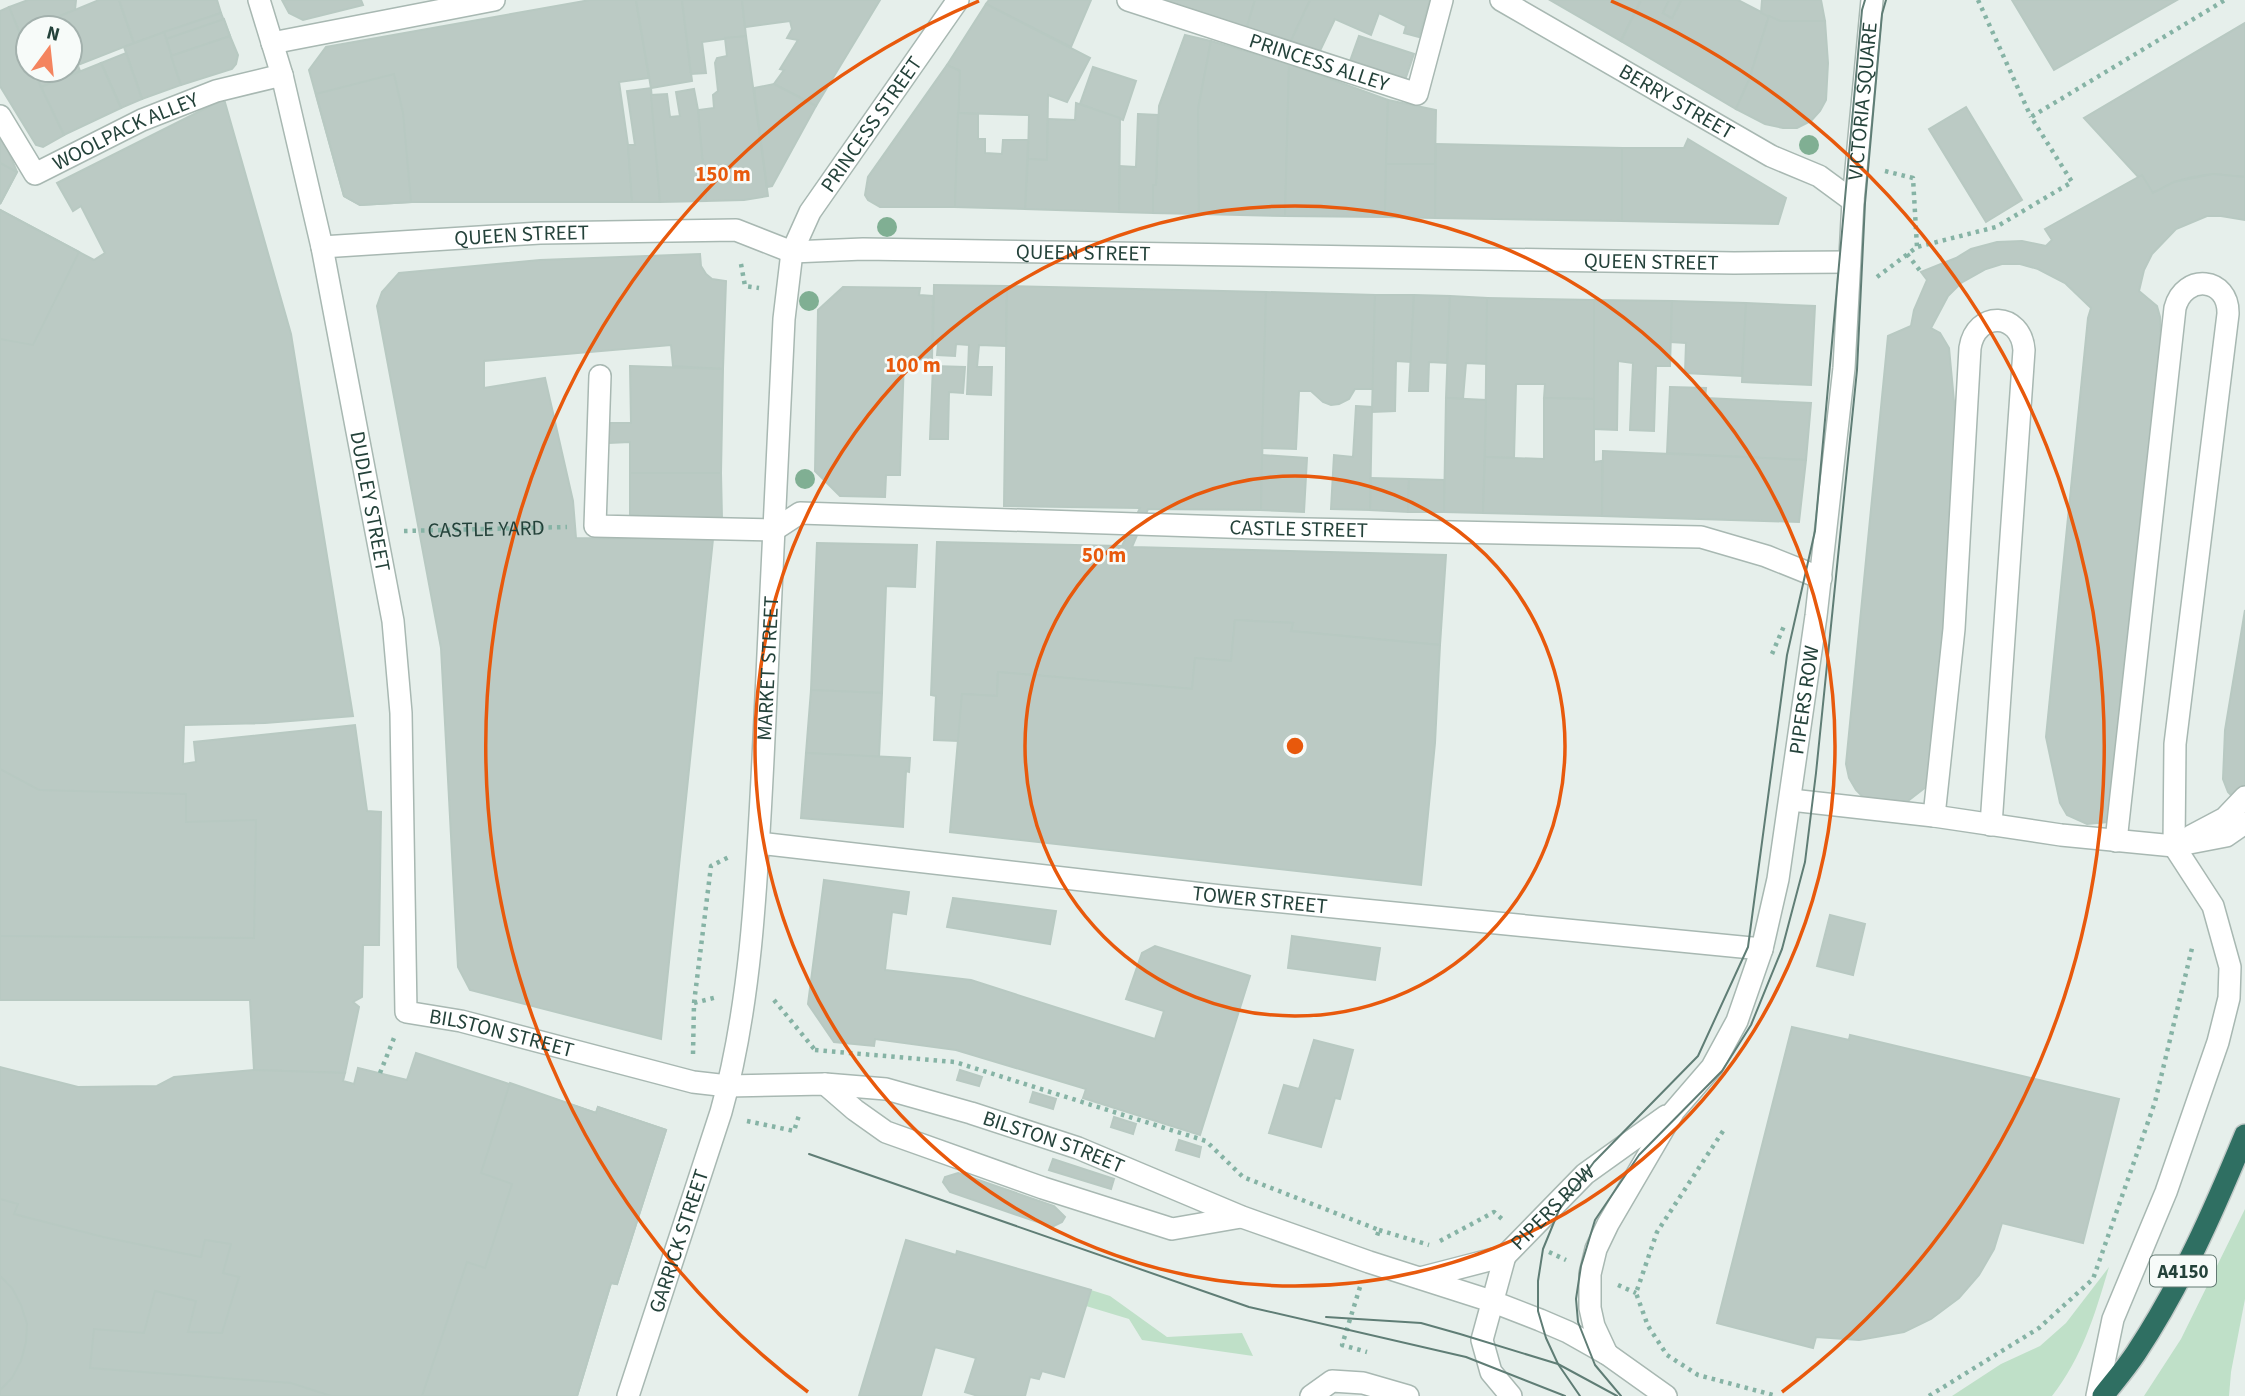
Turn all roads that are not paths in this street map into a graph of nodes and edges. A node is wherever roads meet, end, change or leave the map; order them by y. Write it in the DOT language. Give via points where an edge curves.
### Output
graph roads {
  1 [pos="259,0"];
  2 [pos="494,0"];
  3 [pos="958,0"];
  4 [pos="1128,0"];
  5 [pos="1442,0"];
  6 [pos="1501,0"];
  7 [pos="1872,0"];
  8 [pos="272,43"];
  9 [pos="282,75"];
  10 [pos="0,116"];
  11 [pos="1853,201"];
  12 [pos="321,247"];
  13 [pos="792,252"];
  14 [pos="1849,269"];
  15 [pos="600,376"];
  16 [pos="774,530"];
  17 [pos="1821,578"];
  18 [pos="2245,797"];
  19 [pos="1791,800"];
  20 [pos="1934,816"];
  21 [pos="2245,823"];
  22 [pos="1992,825"];
  23 [pos="2116,841"];
  24 [pos="759,842"];
  25 [pos="2174,846"];
  26 [pos="1762,949"];
  27 [pos="406,1012"];
  28 [pos="825,1084"];
  29 [pos="728,1086"];
  30 [pos="1674,1111"];
  31 [pos="2245,1135"];
  32 [pos="1242,1217"];
  33 [pos="1505,1256"];
  34 [pos="1420,1278"];
  35 [pos="1492,1301"];
  36 [pos="1607,1354"];
  37 [pos="628,1396"];
  38 [pos="1311,1396"];
  39 [pos="1408,1396"];
  40 [pos="1511,1396"];
  41 [pos="1665,1396"];
  42 [pos="2097,1396"];
  43 [pos="2103,1396"];
  1 -- 8 [label="street, DUDLEY STREET"];
  2 -- 8 [label="street"];
  3 -- 13 [label="street, PRINCESS STREET" via="810,212"];
  4 -- 5 [label="street, PRINCESS ALLEY" via="1417,94"];
  6 -- 11 [label="street, BERRY STREET" via="1771,156 1819,176"];
  7 -- 11 [label="street, VICTORIA SQUARE"];
  8 -- 9 [label="street, DUDLEY STREET"];
  9 -- 10 [label="street, WOOLPACK ALLEY" via="216,91 142,120 35,174"];
  9 -- 12 [label="street, DUDLEY STREET"];
  11 -- 14 [label="street, VICTORIA SQUARE"];
  12 -- 13 [label="street, QUEEN STREET" via="540,233 736,230"];
  12 -- 27 [label="street, DUDLEY STREET" via="393,621 401,713"];
  13 -- 14 [label="street, QUEEN STREET" via="863,249"];
  13 -- 16 [label="street, MARKET STREET" via="784,319"];
  14 -- 17 [label="street, PIPERS ROW"];
  15 -- 16 [label="street" via="595,526"];
  16 -- 17 [label="street, CASTLE STREET" via="800,513 1701,537"];
  16 -- 24 [label="street, MARKET STREET"];
  17 -- 19 [label="street, PIPERS ROW"];
  18 -- 25 [label="street" via="2225,818"];
  19 -- 20 [label="street"];
  19 -- 26 [label="street, PIPERS ROW"];
  20 -- 22 [label="street"];
  20 -- 22 [label="street" via="1954,629 1970,348 1976,330 1999,320 2020,334 2024,351"];
  21 -- 25 [label="street" via="2226,836"];
  22 -- 23 [label="street"];
  23 -- 25 [label="street"];
  23 -- 25 [label="street" via="2175,308 2188,287 2204,284 2220,291 2228,314 2175,744"];
  24 -- 26 [label="street, TOWER STREET" via="1221,896"];
  24 -- 29 [label="street, MARKET STREET" via="745,989"];
  25 -- 42 [label="street" via="2213,906 2230,967 2229,998 2166,1192 2113,1318"];
  26 -- 30 [label="street, PIPERS ROW" via="1737,1021 1712,1067"];
  27 -- 29 [label="street, BILSTON STREET" via="461,1021 693,1082"];
  28 -- 29 [label="street, BILSTON STREET"];
  28 -- 32 [label="street, BILSTON STREET" via="886,1089 1078,1147"];
  28 -- 32 [label="street" via="886,1132 1126,1215 1172,1228"];
  29 -- 37 [label="street, GARRICK STREET"];
  30 -- 33 [label="street, PIPERS ROW" via="1585,1174"];
  30 -- 36 [label="street, PIPERS ROW" via="1596,1249 1590,1273 1590,1308"];
  31 -- 43 [label="highway, A4150" via="2171,1295"];
  32 -- 34 [label="street, BILSTON STREET"];
  33 -- 34 [label="street, PIPERS ROW"];
  33 -- 35 [label="street"];
  34 -- 35 [label="street, BILSTON STREET"];
  35 -- 36 [label="street, BILSTON STREET" via="1568,1332"];
  35 -- 40 [label="street" via="1482,1340 1491,1373"];
  36 -- 41 [label="street, BILSTON STREET"];
  38 -- 39 [label="street" via="1332,1381 1363,1383"];
}
